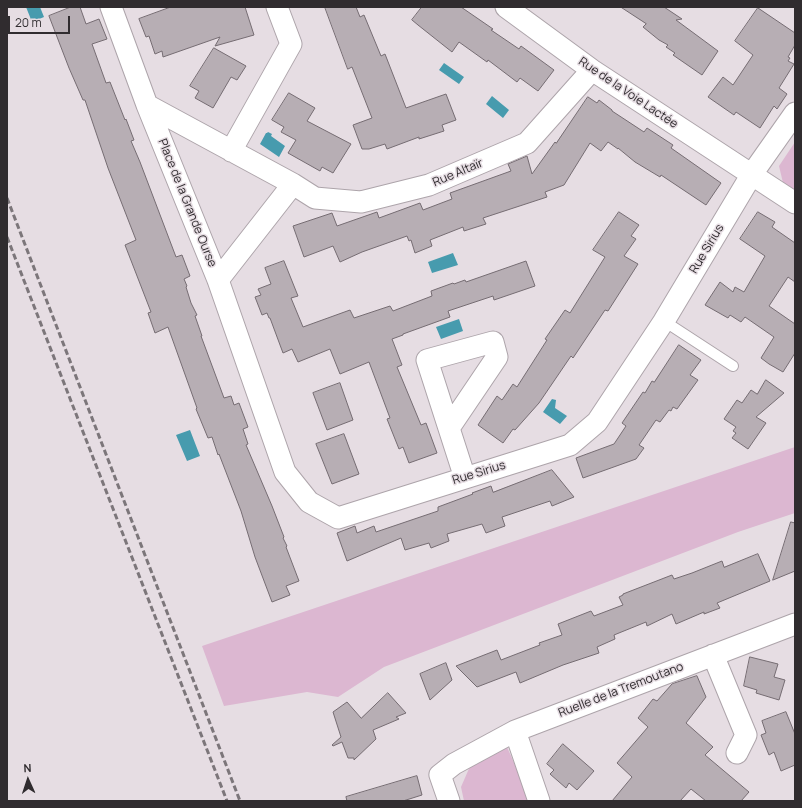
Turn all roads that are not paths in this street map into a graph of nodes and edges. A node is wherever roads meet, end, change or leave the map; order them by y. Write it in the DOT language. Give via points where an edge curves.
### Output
graph roads {
  1 [pos="111,7"];
  2 [pos="277,7"];
  3 [pos="506,7"];
  4 [pos="592,70"];
  5 [pos="147,104"];
  6 [pos="795,113"];
  7 [pos="232,151"];
  8 [pos="752,174"];
  9 [pos="293,184"];
  10 [pos="795,203"];
  11 [pos="218,280"];
  12 [pos="664,321"];
  13 [pos="733,366"];
  14 [pos="449,428"];
  15 [pos="465,478"];
  16 [pos="795,624"];
  17 [pos="713,655"];
  18 [pos="515,730"];
  19 [pos="737,753"];
  20 [pos="449,801"];
  21 [pos="539,801"];
  1 -- 5 [label="street, Place de la Grande Ourse"];
  2 -- 7 [label="street" via="291,44"];
  3 -- 4 [label="street, Rue de la Voie Lactée"];
  4 -- 8 [label="street, Rue de la Voie Lactée"];
  4 -- 9 [label="street, Rue Altaïr" via="527,143 429,185 361,202 315,198"];
  5 -- 7 [label="street"];
  5 -- 11 [label="street, Place de la Grande Ourse"];
  6 -- 8 [label="street, Rue Sirius"];
  7 -- 9 [label="street"];
  8 -- 10 [label="street, Rue de la Voie Lactée"];
  8 -- 12 [label="street, Rue Sirius"];
  9 -- 11 [label="street, Place de la Grande Ourse"];
  11 -- 15 [label="street, Rue Sirius" via="285,472 309,502 338,518"];
  12 -- 13 [label="lane"];
  12 -- 15 [label="street, Rue Sirius" via="597,422 570,445"];
  14 -- 15 [label="street"];
  16 -- 17 [label="street, Ruelle de la Tremoutano"];
  17 -- 18 [label="street, Ruelle de la Tremoutano"];
  17 -- 19 [label="street" via="746,735"];
  18 -- 20 [label="street, Ruelle de la Tremoutano" via="454,764 440,775"];
  18 -- 21 [label="street"];
}
